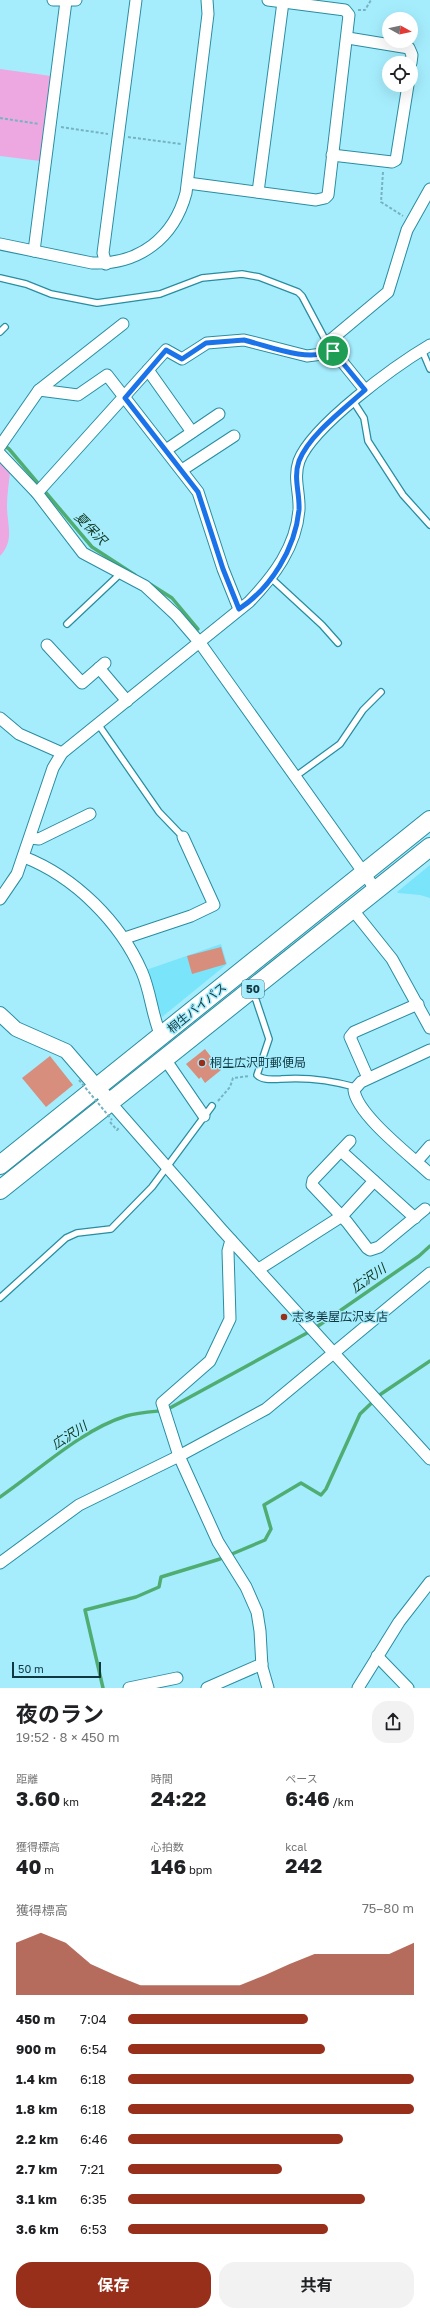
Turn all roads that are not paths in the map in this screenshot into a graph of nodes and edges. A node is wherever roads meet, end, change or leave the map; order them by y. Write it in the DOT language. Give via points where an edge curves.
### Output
graph roads {
  1 [pos="53,0"];
  2 [pos="136,0"];
  3 [pos="207,0"];
  4 [pos="268,0"];
  5 [pos="71,1"];
  6 [pos="283,2"];
  7 [pos="348,38"];
  8 [pos="412,56"];
  9 [pos="407,92"];
  10 [pos="332,155"];
  11 [pos="188,183"];
  12 [pos="430,188"];
  13 [pos="258,192"];
  14 [pos="0,244"];
  15 [pos="34,251"];
  16 [pos="106,264"];
  17 [pos="0,278"];
  18 [pos="123,324"];
  19 [pos="5,327"];
  20 [pos="0,332"];
  21 [pos="330,347"];
  22 [pos="426,348"];
  23 [pos="430,369"];
  24 [pos="148,370"];
  25 [pos="39,390"];
  26 [pos="365,390"];
  27 [pos="125,398"];
  28 [pos="353,401"];
  29 [pos="219,414"];
  30 [pos="192,432"];
  31 [pos="234,436"];
  32 [pos="0,446"];
  33 [pos="166,450"];
  34 [pos="0,454"];
  35 [pos="182,470"];
  36 [pos="37,494"];
  37 [pos="430,525"];
  38 [pos="120,574"];
  39 [pos="271,578"];
  40 [pos="239,609"];
  41 [pos="67,624"];
  42 [pos="200,642"];
  43 [pos="338,643"];
  44 [pos="47,645"];
  45 [pos="381,692"];
  46 [pos="127,701"];
  47 [pos="0,718"];
  48 [pos="98,724"];
  49 [pos="62,753"];
  50 [pos="296,776"];
  51 [pos="90,814"];
  52 [pos="430,820"];
  53 [pos="183,836"];
  54 [pos="30,838"];
  55 [pos="430,847"];
  56 [pos="24,857"];
  57 [pos="364,874"];
  58 [pos="376,890"];
  59 [pos="0,899"];
  60 [pos="352,909"];
  61 [pos="125,938"];
  62 [pos="250,991"];
  63 [pos="418,1004"];
  64 [pos="0,1014"];
  65 [pos="430,1028"];
  66 [pos="162,1036"];
  67 [pos="430,1050"];
  68 [pos="165,1059"];
  69 [pos="368,1078"];
  70 [pos="355,1086"];
  71 [pos="97,1087"];
  72 [pos="110,1102"];
  73 [pos="212,1106"];
  74 [pos="204,1116"];
  75 [pos="350,1141"];
  76 [pos="430,1146"];
  77 [pos="341,1151"];
  78 [pos="417,1161"];
  79 [pos="0,1165"];
  80 [pos="167,1168"];
  81 [pos="430,1174"];
  82 [pos="374,1180"];
  83 [pos="0,1190"];
  84 [pos="425,1209"];
  85 [pos="342,1216"];
  86 [pos="415,1218"];
  87 [pos="231,1240"];
  88 [pos="259,1269"];
  89 [pos="430,1273"];
  90 [pos="0,1298"];
  91 [pos="335,1354"];
  92 [pos="179,1456"];
  93 [pos="430,1459"];
  94 [pos="0,1562"];
  95 [pos="430,1582"];
  96 [pos="378,1656"];
  97 [pos="262,1664"];
  98 [pos="178,1678"];
  99 [pos="141,1687"];
  100 [pos="129,1688"];
  101 [pos="207,1688"];
  102 [pos="268,1688"];
  103 [pos="358,1688"];
  104 [pos="408,1688"];
  1 -- 5 [label="street"];
  2 -- 16 [label="street" via="103,253"];
  3 -- 11 [label="street" via="208,14"];
  4 -- 6 [label="street"];
  5 -- 15 [label="street"];
  6 -- 7 [label="street" via="348,11"];
  6 -- 13 [label="street"];
  7 -- 8 [label="street" via="409,48"];
  7 -- 10 [label="street"];
  9 -- 10 [label="street" via="399,152 394,162"];
  10 -- 13 [label="street" via="326,198 316,200"];
  11 -- 13 [label="street"];
  11 -- 16 [label="street" via="181,212 161,240 150,250 136,257"];
  12 -- 21 [label="street" via="408,230 388,292"];
  14 -- 15 [label="street"];
  15 -- 16 [label="street"];
  17 -- 21 [label="lane" via="26,284 51,294 97,303 160,294 202,278 248,274 302,296"];
  18 -- 25 [label="street"];
  19 -- 20 [label="lane"];
  21 -- 24 [label="street" via="322,354 307,356 244,340 206,343 182,359 166,350"];
  21 -- 26 [label="street"];
  22 -- 23 [label="lane"];
  22 -- 26 [label="street"];
  24 -- 27 [label="street"];
  24 -- 30 [label="street"];
  25 -- 27 [label="street" via="78,396 107,375"];
  25 -- 32 [label="street"];
  26 -- 28 [label="street"];
  27 -- 33 [label="street"];
  27 -- 36 [label="street"];
  28 -- 37 [label="lane" via="364,418 368,441 403,495"];
  28 -- 39 [label="street" via="306,447 299,462 296,481 299,509 294,534 285,556"];
  29 -- 30 [label="street"];
  30 -- 33 [label="street"];
  31 -- 35 [label="street"];
  33 -- 35 [label="street"];
  34 -- 36 [label="street"];
  35 -- 40 [label="street" via="198,492"];
  36 -- 38 [label="street" via="83,553"];
  38 -- 41 [label="lane"];
  38 -- 42 [label="street" via="146,586 176,614"];
  39 -- 40 [label="street"];
  39 -- 43 [label="lane"];
  40 -- 42 [label="street"];
  42 -- 46 [label="street"];
  42 -- 50 [label="street"];
  44 -- 46 [label="street" via="82,683 102,666"];
  45 -- 50 [label="lane" via="363,710 340,744"];
  46 -- 48 [label="street"];
  47 -- 49 [label="street" via="19,734"];
  48 -- 49 [label="street"];
  48 -- 53 [label="lane" via="159,812"];
  49 -- 54 [label="street" via="53,768"];
  50 -- 57 [label="street"];
  51 -- 54 [label="street" via="39,839"];
  52 -- 57 [label="highway, 桐生バイパス / 50"];
  53 -- 61 [label="street" via="214,905 191,916"];
  54 -- 56 [label="street"];
  55 -- 58 [label="highway, 桐生バイパス / 50"];
  56 -- 59 [label="street" via="17,874"];
  56 -- 61 [label="street" via="40,863 90,899"];
  57 -- 58 [label="street"];
  57 -- 66 [label="highway, 桐生バイパス / 50"];
  58 -- 60 [label="highway, 桐生バイパス / 50"];
  60 -- 62 [label="highway, 桐生バイパス / 50"];
  60 -- 63 [label="street" via="392,959"];
  61 -- 66 [label="street" via="142,972"];
  62 -- 68 [label="highway, 桐生バイパス / 50"];
  62 -- 70 [label="lane" via="256,1000 269,1039 257,1075 270,1079 322,1079"];
  63 -- 65 [label="street"];
  63 -- 69 [label="street" via="354,1032 350,1037"];
  64 -- 71 [label="street" via="16,1029 66,1051"];
  66 -- 71 [label="highway, 桐生バイパス / 50"];
  67 -- 69 [label="street"];
  68 -- 72 [label="highway, 桐生バイパス / 50"];
  68 -- 74 [label="street"];
  69 -- 70 [label="street"];
  70 -- 78 [label="street" via="356,1097 371,1120"];
  71 -- 72 [label="street"];
  71 -- 79 [label="highway, 桐生バイパス / 50"];
  72 -- 80 [label="street"];
  72 -- 83 [label="highway, 桐生バイパス / 50"];
  73 -- 74 [label="lane"];
  74 -- 80 [label="lane"];
  75 -- 77 [label="street"];
  76 -- 78 [label="street"];
  77 -- 82 [label="street"];
  77 -- 85 [label="street" via="313,1180 312,1185"];
  78 -- 81 [label="street"];
  80 -- 87 [label="street"];
  80 -- 90 [label="lane" via="111,1229 77,1233 66,1238"];
  82 -- 85 [label="street"];
  82 -- 86 [label="street"];
  84 -- 86 [label="street"];
  85 -- 86 [label="street" via="370,1250 379,1247"];
  85 -- 88 [label="street"];
  87 -- 88 [label="street"];
  87 -- 92 [label="street" via="228,1251 230,1319 210,1361 162,1403"];
  88 -- 91 [label="street"];
  89 -- 91 [label="street"];
  91 -- 92 [label="street" via="266,1409"];
  91 -- 93 [label="street"];
  92 -- 94 [label="street" via="79,1505"];
  92 -- 97 [label="street" via="218,1542 246,1587 257,1612"];
  95 -- 96 [label="street" via="399,1622"];
  96 -- 103 [label="street"];
  96 -- 104 [label="street"];
  97 -- 101 [label="street"];
  97 -- 102 [label="street"];
  98 -- 99 [label="street"];
  99 -- 100 [label="street"];
}
